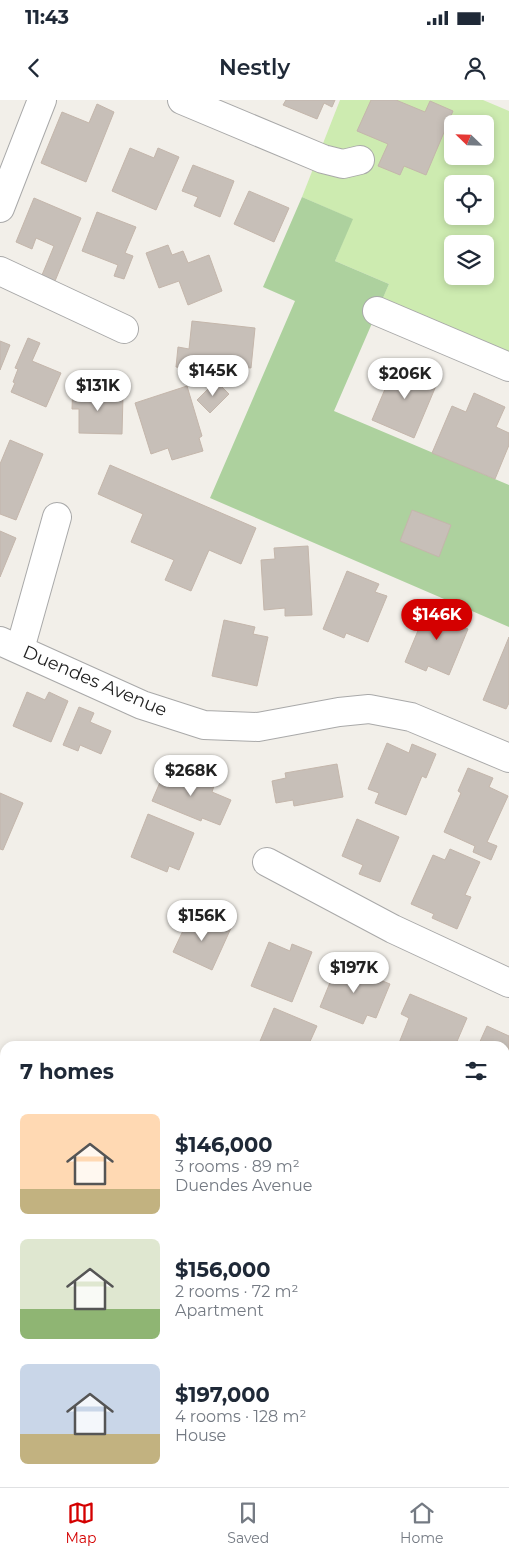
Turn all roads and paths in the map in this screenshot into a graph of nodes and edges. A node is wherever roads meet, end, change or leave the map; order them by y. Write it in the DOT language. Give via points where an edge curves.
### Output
graph roads {
  1 [pos="42,100"];
  2 [pos="182,100"];
  3 [pos="360,160"];
  4 [pos="0,208"];
  5 [pos="0,271"];
  6 [pos="377,311"];
  7 [pos="124,329"];
  8 [pos="509,367"];
  9 [pos="57,517"];
  10 [pos="10,645"];
  11 [pos="509,758"];
  12 [pos="267,862"];
  13 [pos="509,983"];
  1 -- 4 [label="street"];
  2 -- 3 [label="street" via="323,159 343,164"];
  5 -- 7 [label="street"];
  6 -- 8 [label="street"];
  9 -- 10 [label="street"];
  10 -- 11 [label="street, Duendes Avenue" via="142,705 204,725 258,727 369,709 411,717"];
  12 -- 13 [label="street" via="393,929"];
}
